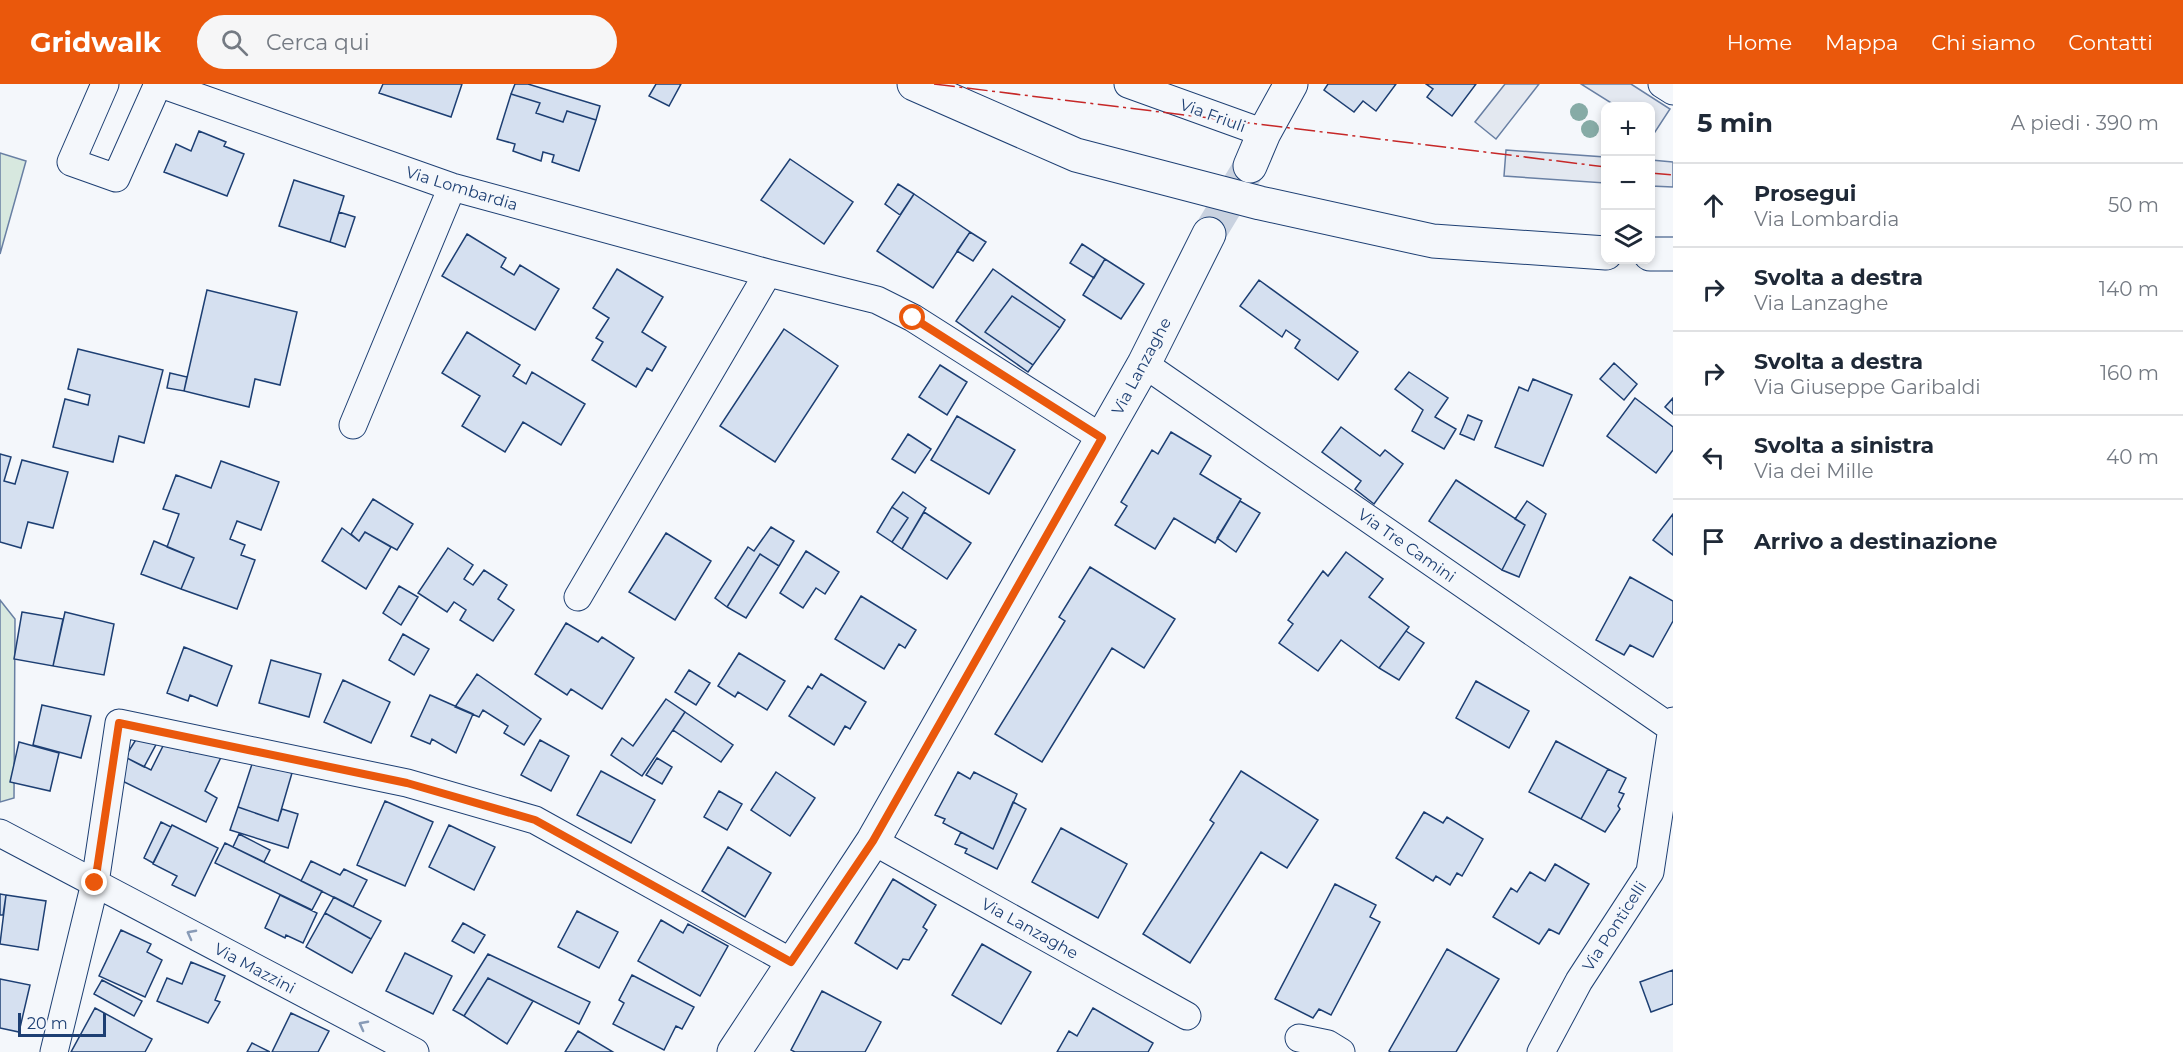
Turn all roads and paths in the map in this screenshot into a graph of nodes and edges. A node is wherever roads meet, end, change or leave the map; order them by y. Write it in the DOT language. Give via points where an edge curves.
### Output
graph roads {
  1 [pos="105,84"];
  2 [pos="159,84"];
  3 [pos="914,84"];
  4 [pos="1128,84"];
  5 [pos="1291,84"];
  6 [pos="1662,84"];
  7 [pos="1673,91"];
  8 [pos="1264,133"];
  9 [pos="1250,166"];
  10 [pos="452,187"];
  11 [pos="1209,234"];
  12 [pos="1601,253"];
  13 [pos="1655,254"];
  14 [pos="1673,254"];
  15 [pos="768,273"];
  16 [pos="1144,364"];
  17 [pos="353,425"];
  18 [pos="1102,438"];
  19 [pos="578,597"];
  20 [pos="1672,724"];
  21 [pos="0,833"];
  22 [pos="873,841"];
  23 [pos="95,883"];
  24 [pos="791,962"];
  25 [pos="1187,1016"];
  26 [pos="1299,1038"];
  27 [pos="54,1052"];
  28 [pos="416,1052"];
  29 [pos="734,1052"];
  30 [pos="1341,1052"];
  31 [pos="1541,1052"];
  1 -- 2 [label="street" via="71,162 116,178"];
  2 -- 10 [label="street, Via Lombardia"];
  3 -- 12 [label="main road" via="1076,155 1260,203 1433,241"];
  4 -- 8 [label="street, Via Friuli"];
  5 -- 8 [label="main road"];
  6 -- 7 [label="street"];
  8 -- 9 [label="main road"];
  10 -- 15 [label="street, Via Lombardia"];
  10 -- 17 [label="street"];
  11 -- 16 [label="main road, Via Lanzaghe"];
  13 -- 14 [label="main road"];
  15 -- 18 [label="street, Via Lombardia" via="877,300 913,318"];
  15 -- 19 [label="street"];
  16 -- 18 [label="main road, Via Lanzaghe"];
  16 -- 20 [label="street, Via Tre Camini"];
  18 -- 22 [label="main road, Via Lanzaghe"];
  20 -- 31 [label="street, Via Ponticelli" via="1650,872 1579,981"];
  21 -- 23 [label="street, Via Mazzini"];
  22 -- 24 [label="main road, Via Lanzaghe"];
  22 -- 25 [label="street, Via Lanzaghe"];
  23 -- 24 [label="street" via="119,723 407,783 535,820"];
  23 -- 27 [label="street"];
  28 -- 23 [label="street, Via Mazzini, one-way"];
  24 -- 29 [label="main road, Via Lanzaghe"];
  26 -- 30 [label="street" via="1328,1044"];
}
